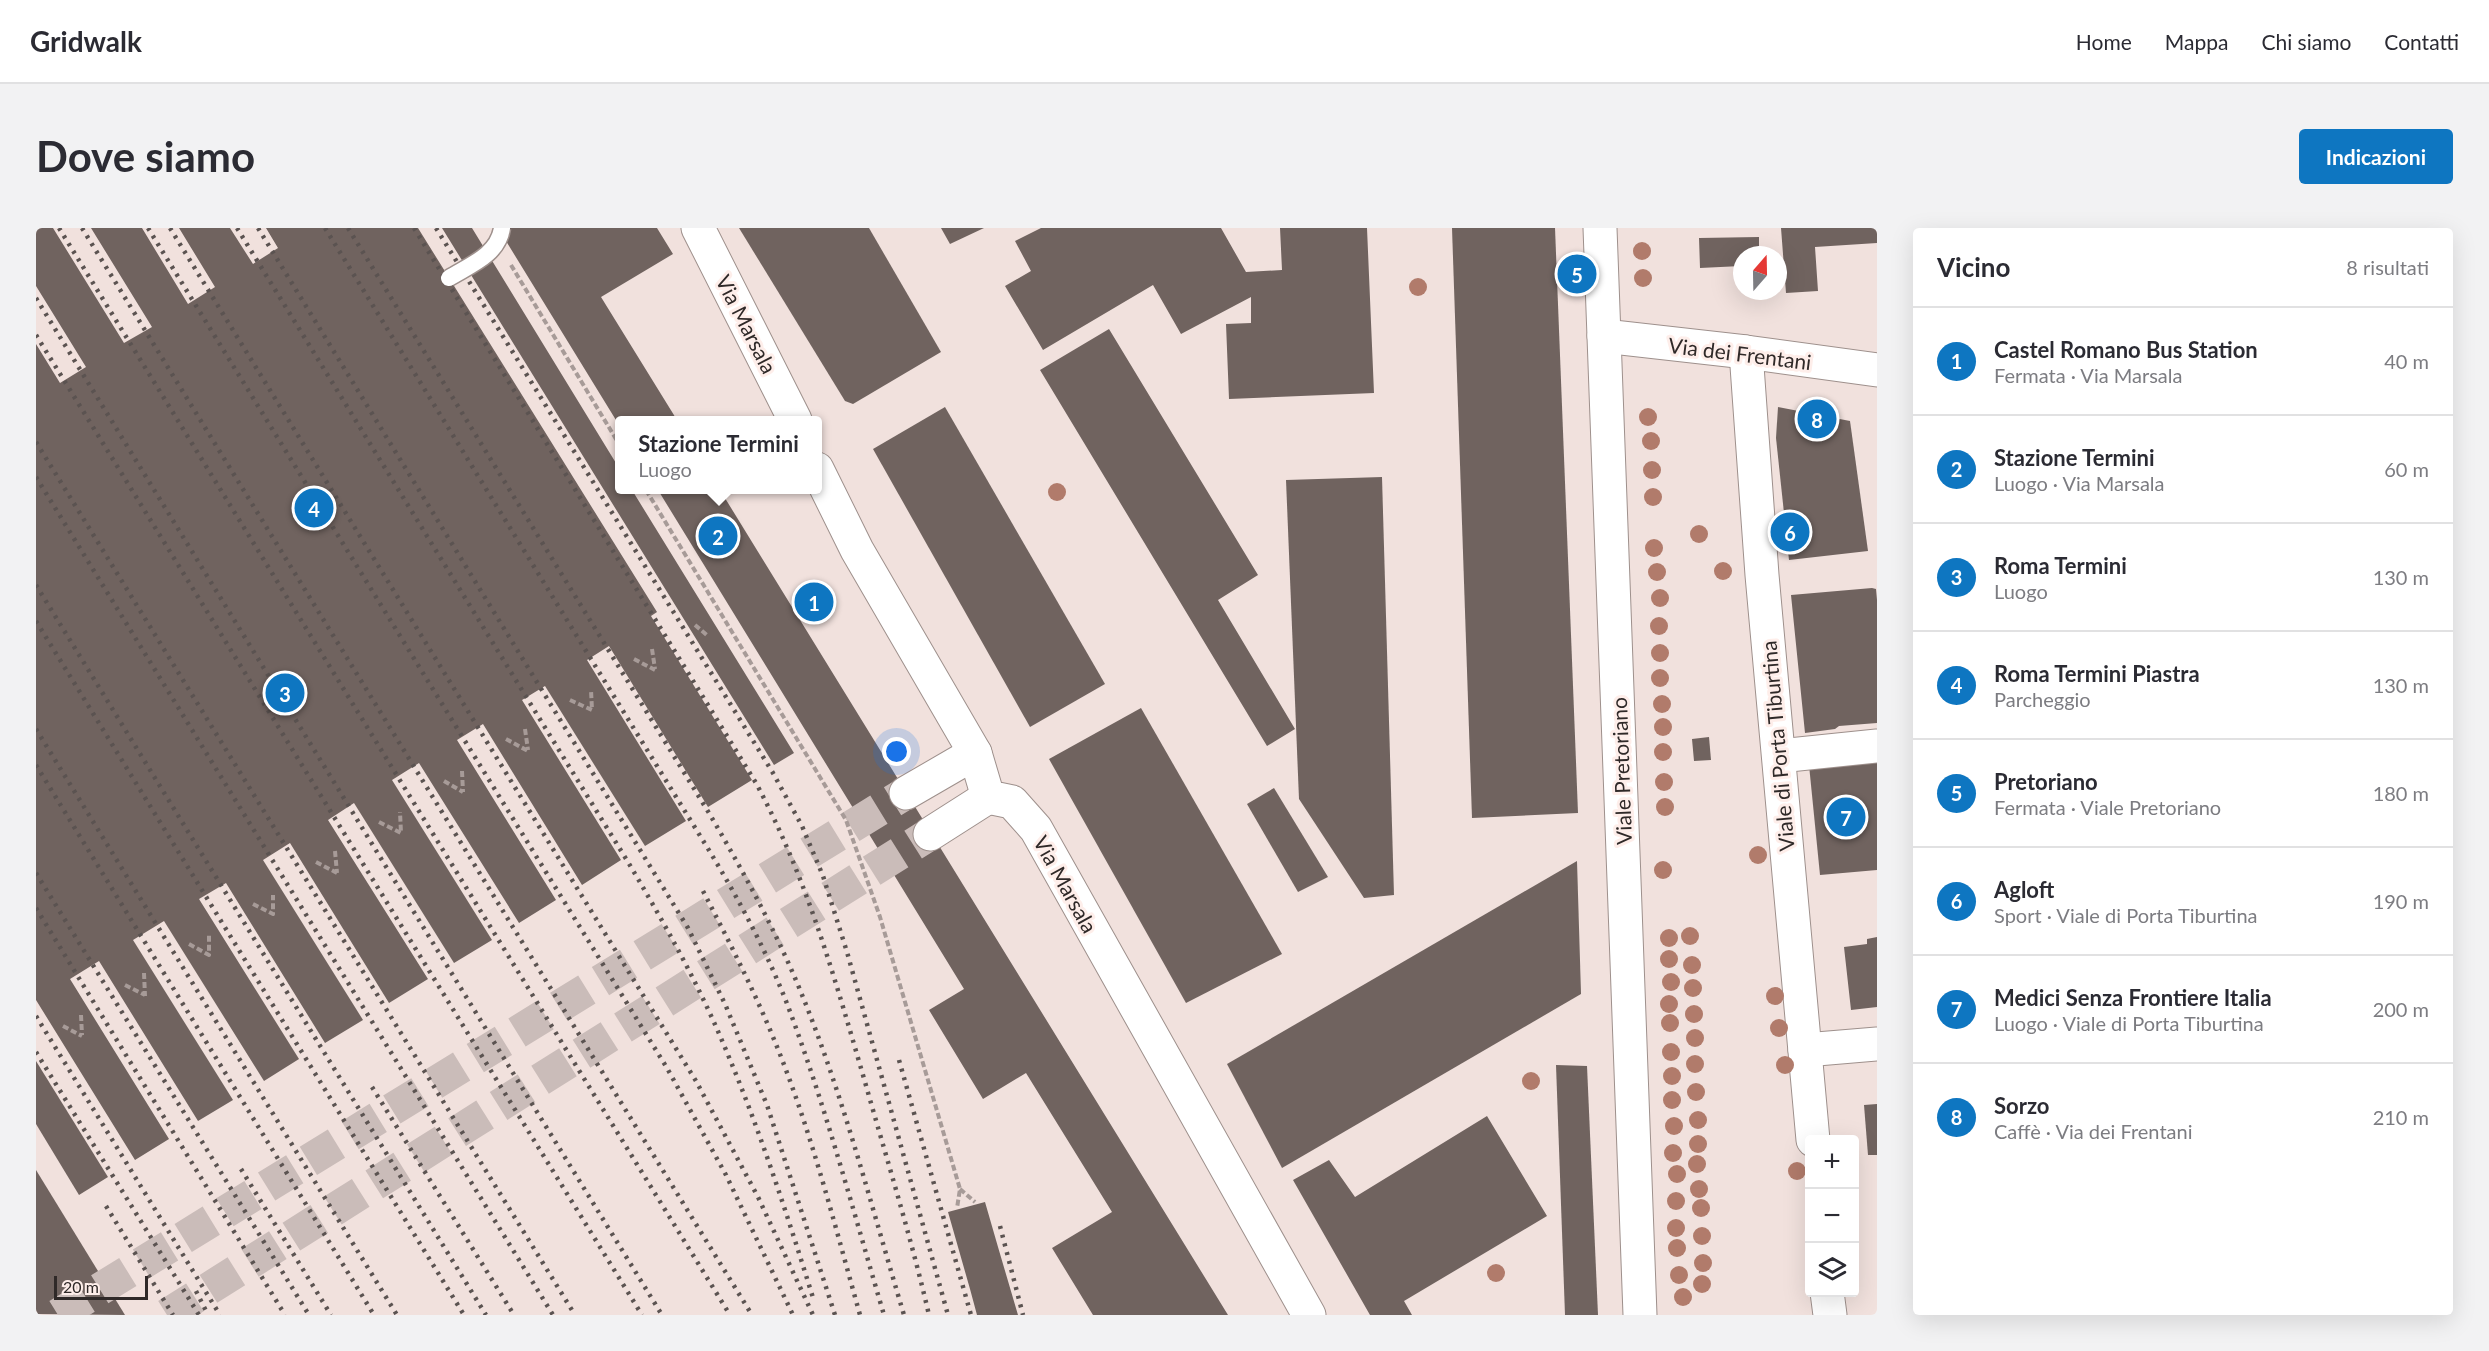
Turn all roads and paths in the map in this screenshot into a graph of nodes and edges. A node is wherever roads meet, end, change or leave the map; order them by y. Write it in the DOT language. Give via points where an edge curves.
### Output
graph roads {
  1 [pos="502,228"];
  2 [pos="698,228"];
  3 [pos="1600,228"];
  4 [pos="505,256"];
  5 [pos="449,278"];
  6 [pos="1604,336"];
  7 [pos="1746,352"];
  8 [pos="1877,370"];
  9 [pos="793,416"];
  10 [pos="615,437"];
  11 [pos="822,479"];
  12 [pos="649,494"];
  13 [pos="720,612"];
  14 [pos="695,625"];
  15 [pos="726,625"];
  16 [pos="708,636"];
  17 [pos="652,649"];
  18 [pos="634,659"];
  19 [pos="591,690"];
  20 [pos="570,700"];
  21 [pos="525,729"];
  22 [pos="506,739"];
  23 [pos="1877,746"];
  24 [pos="975,753"];
  25 [pos="1779,756"];
  26 [pos="462,771"];
  27 [pos="444,781"];
  28 [pos="906,793"];
  29 [pos="988,797"];
  30 [pos="399,812"];
  31 [pos="380,822"];
  32 [pos="930,834"];
  33 [pos="335,851"];
  34 [pos="316,862"];
  35 [pos="273,896"];
  36 [pos="253,904"];
  37 [pos="209,935"];
  38 [pos="189,944"];
  39 [pos="144,973"];
  40 [pos="125,985"];
  41 [pos="81,1015"];
  42 [pos="63,1026"];
  43 [pos="1877,1044"];
  44 [pos="1805,1050"];
  45 [pos="1813,1135"];
  46 [pos="960,1189"];
  47 [pos="975,1202"];
  48 [pos="957,1208"];
  49 [pos="1828,1297"];
  50 [pos="1309,1315"];
  51 [pos="1640,1315"];
  52 [pos="1830,1315"];
  1 -- 5 [label="lane, bridge" via="493,249"];
  2 -- 9 [label="main road, Via Marsala"];
  3 -- 6 [label="main road, Viale Pretoriano"];
  4 -- 10 [label="path"];
  6 -- 7 [label="main road, Via dei Frentani"];
  6 -- 51 [label="main road, Viale Pretoriano"];
  7 -- 8 [label="main road, Via dei Frentani"];
  7 -- 25 [label="main road, Viale di Porta Tiburtina"];
  11 -- 24 [label="main road" via="857,550"];
  12 -- 13 [label="path"];
  13 -- 15 [label="path"];
  13 -- 46 [label="path" via="846,820 880,917"];
  14 -- 16 [label="path"];
  17 -- 18 [label="path" via="655,670"];
  19 -- 20 [label="path" via="592,710"];
  21 -- 22 [label="path" via="528,751"];
  23 -- 25 [label="main road"];
  24 -- 28 [label="main road"];
  24 -- 29 [label="main road"];
  25 -- 44 [label="main road, Viale di Porta Tiburtina"];
  26 -- 27 [label="path" via="463,792"];
  29 -- 32 [label="main road"];
  29 -- 50 [label="main road, Via Marsala" via="1012,802 1036,829"];
  30 -- 31 [label="path" via="401,833"];
  33 -- 34 [label="path" via="337,873"];
  35 -- 36 [label="path" via="273,914"];
  37 -- 38 [label="path" via="209,955"];
  39 -- 40 [label="path" via="146,996"];
  41 -- 42 [label="path" via="82,1036"];
  43 -- 44 [label="main road"];
  44 -- 45 [label="main road, Viale di Porta Tiburtina"];
  46 -- 47 [label="path"];
  46 -- 48 [label="path"];
  49 -- 52 [label="main road"];
}
